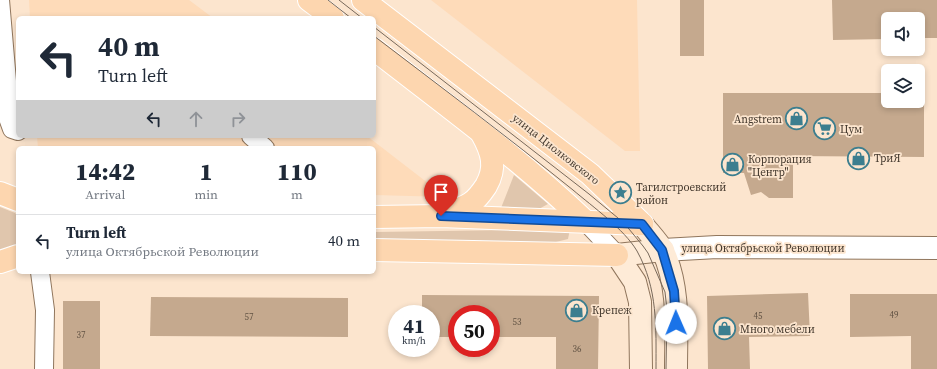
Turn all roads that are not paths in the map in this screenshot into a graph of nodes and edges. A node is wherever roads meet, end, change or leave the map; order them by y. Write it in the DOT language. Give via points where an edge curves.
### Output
graph roads {
  1 [pos="0,0"];
  2 [pos="309,0"];
  3 [pos="363,0"];
  4 [pos="330,16"];
  5 [pos="376,52"];
  6 [pos="479,129"];
  7 [pos="16,130"];
  8 [pos="253,138"];
  9 [pos="263,146"];
  10 [pos="0,193"];
  11 [pos="16,199"];
  12 [pos="441,216"];
  13 [pos="376,217"];
  14 [pos="586,222"];
  15 [pos="642,224"];
  16 [pos="937,248"];
  17 [pos="376,250"];
  18 [pos="662,250"];
  19 [pos="617,255"];
  20 [pos="16,257"];
  21 [pos="0,262"];
  22 [pos="40,274"];
  23 [pos="44,369"];
  24 [pos="641,369"];
  25 [pos="676,369"];
  1 -- 7 [label="street" via="7,82 7,115 12,129"];
  2 -- 4 [label="main road"];
  3 -- 15 [label="main road, улица Циолковского" via="590,174"];
  5 -- 6 [label="main road"];
  6 -- 12 [label="main road" via="489,147 494,164 491,178 482,193 471,203"];
  6 -- 14 [label="main road"];
  8 -- 9 [label="street"];
  10 -- 11 [label="main road"];
  12 -- 13 [label="main road"];
  12 -- 14 [label="main road"];
  14 -- 15 [label="main road"];
  14 -- 19 [label="street"];
  15 -- 18 [label="main road, улица Циолковского"];
  16 -- 18 [label="street, улица Октябрьской Революции" via="717,247"];
  17 -- 19 [label="main road, улица Октябрьской Революции"];
  18 -- 19 [label="main road, улица Октябрьской Революции"];
  18 -- 25 [label="main road, улица Циолковского" via="676,302"];
  19 -- 24 [label="main road" via="635,282 640,302"];
  20 -- 21 [label="main road"];
  22 -- 23 [label="street" via="45,310"];
}
